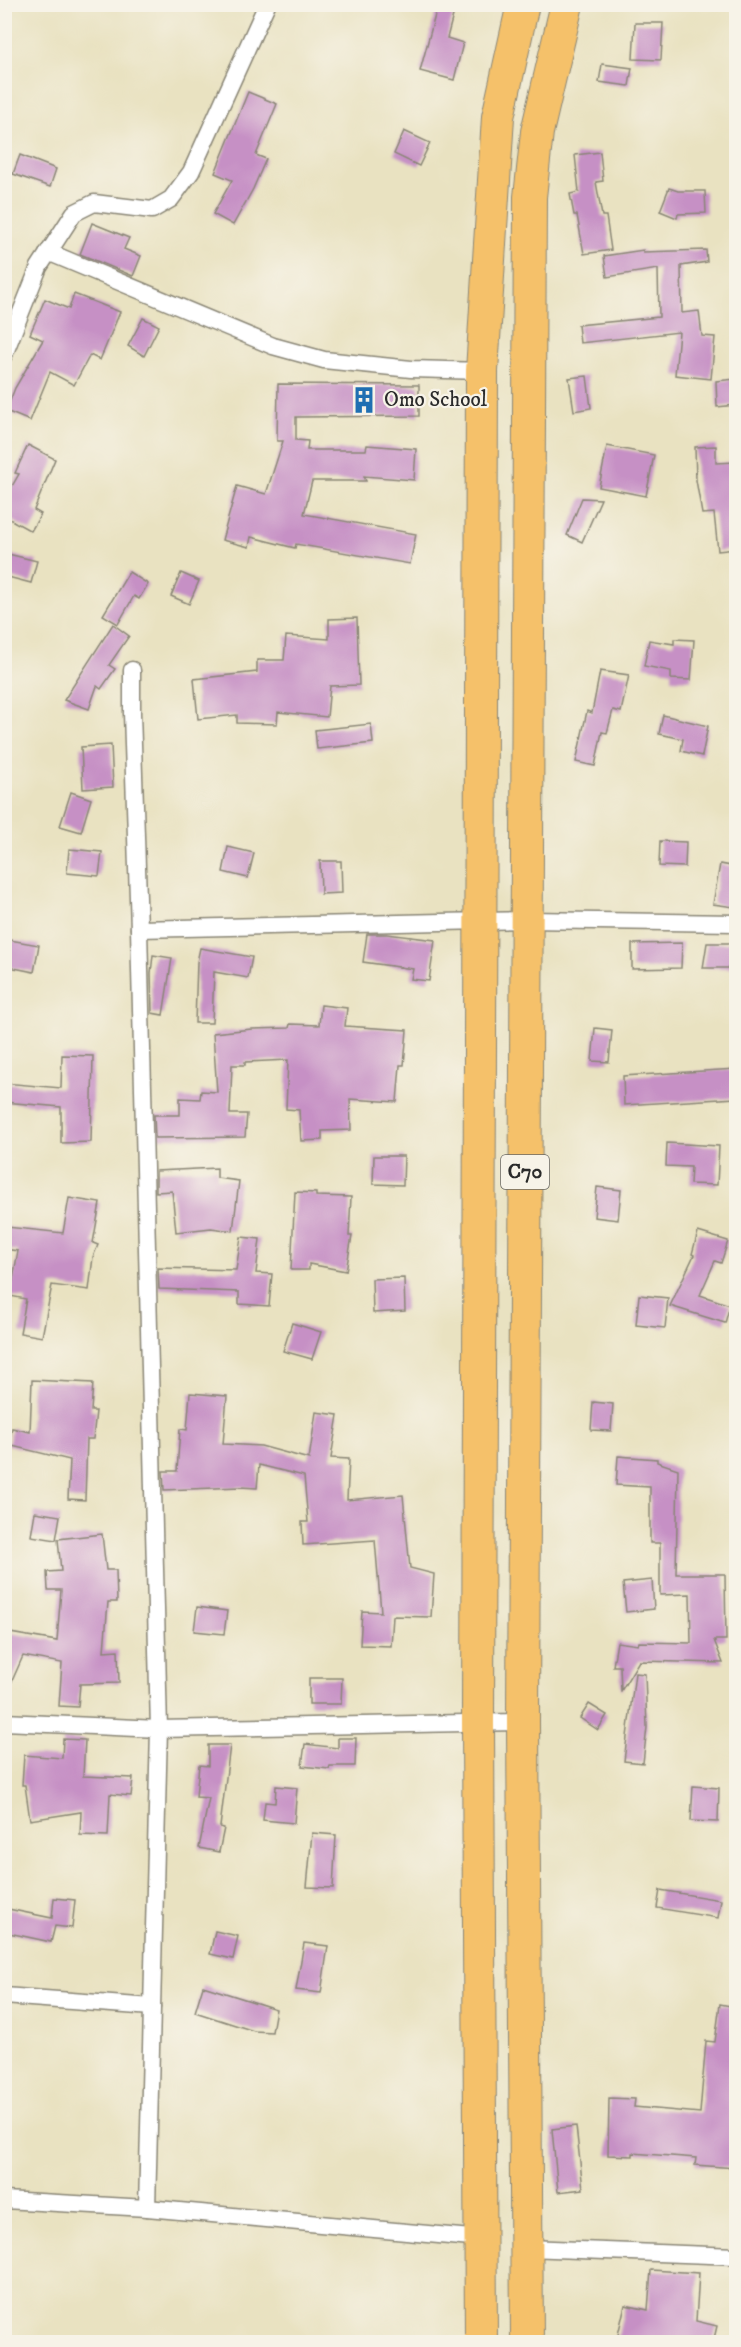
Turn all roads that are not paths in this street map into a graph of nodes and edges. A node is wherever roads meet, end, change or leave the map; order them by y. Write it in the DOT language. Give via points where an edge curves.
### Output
graph roads {
  1 [pos="267,4"];
  2 [pos="523,4"];
  3 [pos="567,4"];
  4 [pos="48,252"];
  5 [pos="4,355"];
  6 [pos="482,371"];
  7 [pos="132,670"];
  8 [pos="480,920"];
  9 [pos="526,920"];
  10 [pos="736,924"];
  11 [pos="139,929"];
  12 [pos="4,1722"];
  13 [pos="478,1722"];
  14 [pos="523,1722"];
  15 [pos="159,1729"];
  16 [pos="4,1996"];
  17 [pos="152,2007"];
  18 [pos="4,2200"];
  19 [pos="147,2208"];
  20 [pos="482,2239"];
  21 [pos="526,2248"];
  22 [pos="736,2256"];
  23 [pos="482,2343"];
  24 [pos="527,2343"];
  1 -- 4 [label="street" via="191,172 171,199 152,210 94,203 74,213"];
  2 -- 6 [label="highway, C70" via="498,117"];
  3 -- 9 [label="highway, C70" via="537,132 530,197"];
  4 -- 5 [label="street"];
  4 -- 6 [label="street" via="273,346 324,360"];
  6 -- 8 [label="highway, C70"];
  7 -- 11 [label="street"];
  8 -- 9 [label="street"];
  8 -- 11 [label="street"];
  8 -- 13 [label="highway, C70"];
  9 -- 10 [label="street"];
  9 -- 14 [label="highway, C70"];
  11 -- 15 [label="street"];
  12 -- 15 [label="street"];
  13 -- 14 [label="street"];
  13 -- 15 [label="street"];
  13 -- 20 [label="highway, C70"];
  14 -- 21 [label="highway, C70"];
  15 -- 17 [label="street"];
  16 -- 17 [label="street"];
  17 -- 19 [label="street"];
  18 -- 19 [label="street"];
  19 -- 20 [label="street"];
  20 -- 23 [label="highway, C70"];
  21 -- 22 [label="street"];
  21 -- 24 [label="highway, C70"];
}
